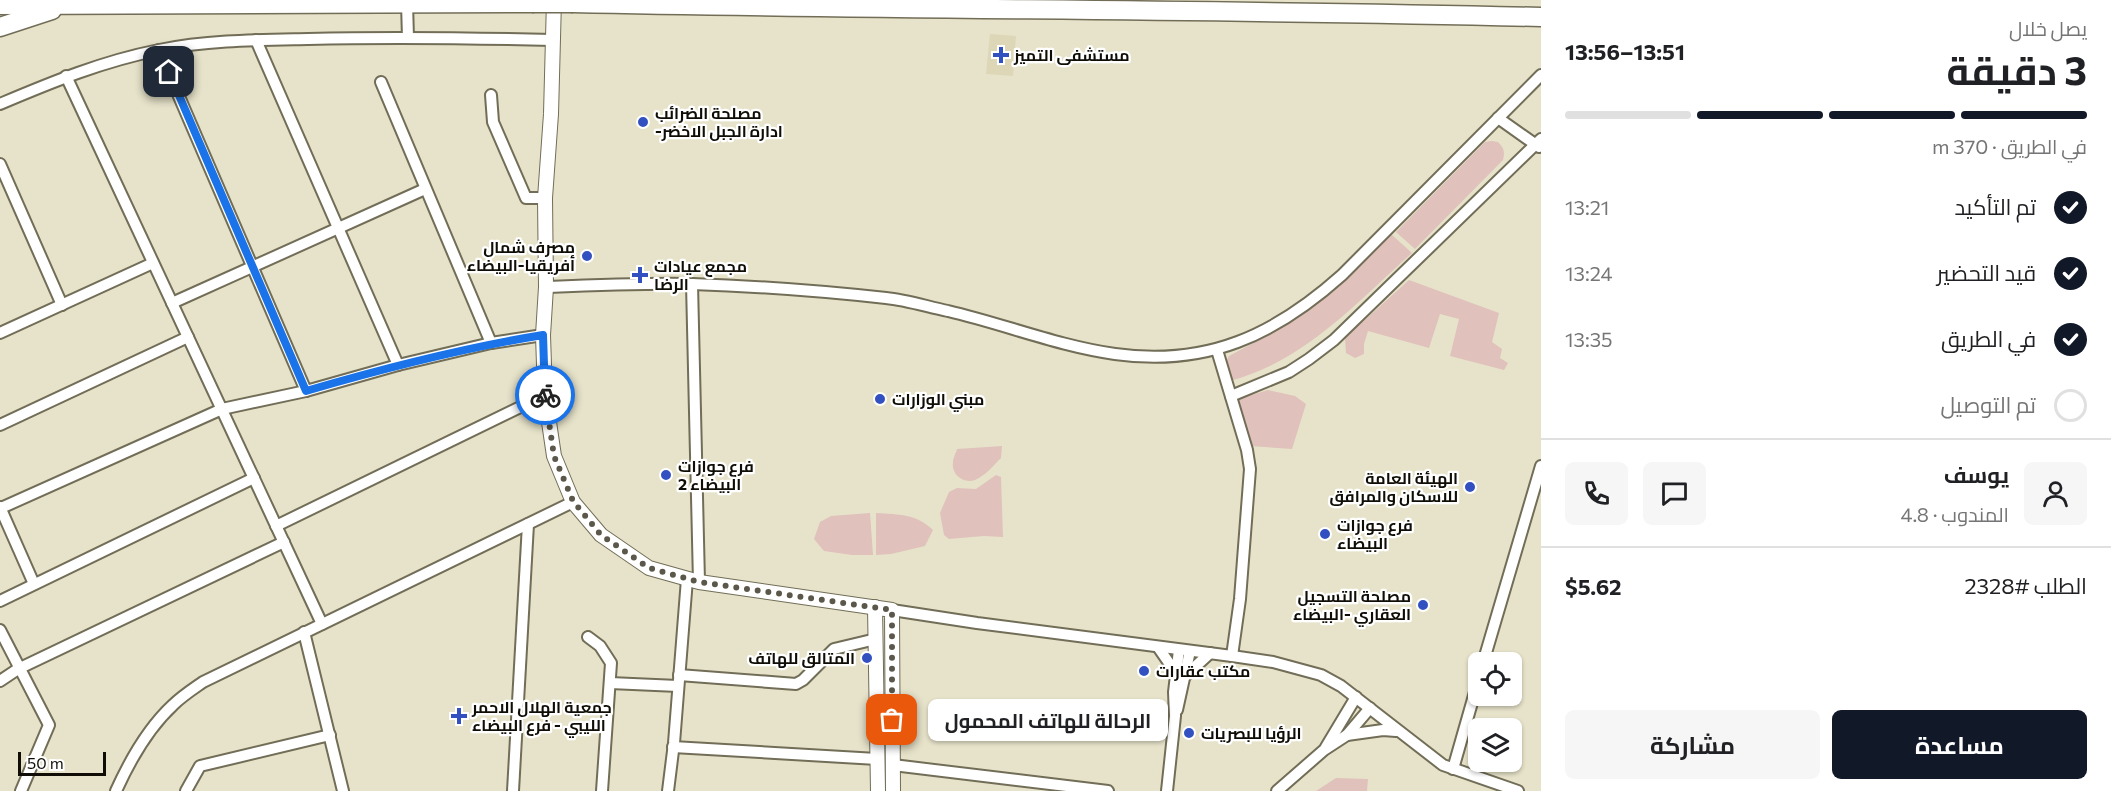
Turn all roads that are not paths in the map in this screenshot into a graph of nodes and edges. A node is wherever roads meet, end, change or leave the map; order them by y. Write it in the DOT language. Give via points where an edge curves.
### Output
graph roads {
  1 [pos="554,0"];
  2 [pos="407,3"];
  3 [pos="0,5"];
  4 [pos="62,6"];
  5 [pos="1541,17"];
  6 [pos="0,27"];
  7 [pos="408,38"];
  8 [pos="256,40"];
  9 [pos="553,40"];
  10 [pos="159,50"];
  11 [pos="1541,75"];
  12 [pos="66,76"];
  13 [pos="381,82"];
  14 [pos="491,95"];
  15 [pos="0,104"];
  16 [pos="1498,118"];
  17 [pos="1539,144"];
  18 [pos="0,164"];
  19 [pos="425,189"];
  20 [pos="545,198"];
  21 [pos="336,228"];
  22 [pos="153,263"];
  23 [pos="253,266"];
  24 [pos="692,284"];
  25 [pos="546,286"];
  26 [pos="172,303"];
  27 [pos="62,305"];
  28 [pos="0,333"];
  29 [pos="543,335"];
  30 [pos="188,337"];
  31 [pos="491,344"];
  32 [pos="1217,350"];
  33 [pos="398,365"];
  34 [pos="306,391"];
  35 [pos="545,395"];
  36 [pos="1231,396"];
  37 [pos="222,409"];
  38 [pos="0,425"];
  39 [pos="1541,466"];
  40 [pos="254,478"];
  41 [pos="573,501"];
  42 [pos="0,508"];
  43 [pos="528,524"];
  44 [pos="276,526"];
  45 [pos="284,542"];
  46 [pos="693,581"];
  47 [pos="34,584"];
  48 [pos="0,601"];
  49 [pos="875,607"];
  50 [pos="892,610"];
  51 [pos="322,624"];
  52 [pos="0,630"];
  53 [pos="304,633"];
  54 [pos="588,637"];
  55 [pos="876,639"];
  56 [pos="1158,647"];
  57 [pos="1184,650"];
  58 [pos="1486,652"];
  59 [pos="1209,654"];
  60 [pos="1232,656"];
  61 [pos="18,669"];
  62 [pos="1180,675"];
  63 [pos="0,681"];
  64 [pos="678,681"];
  65 [pos="610,683"];
  66 [pos="1356,697"];
  67 [pos="1471,706"];
  68 [pos="1370,708"];
  69 [pos="1396,731"];
  70 [pos="330,735"];
  71 [pos="1347,735"];
  72 [pos="673,747"];
  73 [pos="1324,750"];
  74 [pos="878,759"];
  75 [pos="893,765"];
  76 [pos="1453,769"];
  77 [pos="21,791"];
  78 [pos="116,791"];
  79 [pos="186,791"];
  80 [pos="343,791"];
  81 [pos="513,791"];
  82 [pos="602,791"];
  83 [pos="668,791"];
  84 [pos="878,791"];
  85 [pos="893,791"];
  86 [pos="1108,791"];
  87 [pos="1167,791"];
  88 [pos="1277,791"];
  89 [pos="1518,791"];
  1 -- 9 [label="street"];
  2 -- 4 [label="highway"];
  2 -- 5 [label="highway, bridge" via="1322,11"];
  2 -- 7 [label="street"];
  3 -- 4 [label="highway"];
  4 -- 6 [label="highway"];
  7 -- 8 [label="street"];
  7 -- 9 [label="street"];
  8 -- 10 [label="street"];
  8 -- 21 [label="street"];
  9 -- 20 [label="street"];
  10 -- 12 [label="street"];
  10 -- 23 [label="street"];
  11 -- 16 [label="street"];
  12 -- 15 [label="street"];
  12 -- 22 [label="street"];
  13 -- 19 [label="street"];
  14 -- 20 [label="street" via="493,122 526,198"];
  16 -- 17 [label="street"];
  16 -- 32 [label="street" via="1314,300 1277,324"];
  17 -- 36 [label="street" via="1334,340 1289,372"];
  18 -- 27 [label="street"];
  19 -- 21 [label="street"];
  19 -- 31 [label="street"];
  20 -- 25 [label="street"];
  21 -- 23 [label="street"];
  21 -- 33 [label="street"];
  22 -- 26 [label="street"];
  22 -- 27 [label="street"];
  23 -- 26 [label="street"];
  23 -- 34 [label="street"];
  24 -- 25 [label="street"];
  24 -- 32 [label="street" via="889,298 1116,354 1161,357"];
  24 -- 46 [label="street"];
  25 -- 29 [label="street"];
  26 -- 30 [label="street"];
  27 -- 28 [label="street"];
  29 -- 31 [label="street"];
  29 -- 35 [label="street"];
  30 -- 37 [label="street"];
  30 -- 38 [label="street"];
  31 -- 33 [label="street"];
  32 -- 36 [label="street"];
  33 -- 34 [label="street"];
  34 -- 37 [label="street"];
  35 -- 41 [label="street" via="554,456"];
  35 -- 44 [label="street"];
  36 -- 60 [label="street" via="1250,470"];
  37 -- 40 [label="street"];
  37 -- 42 [label="street"];
  39 -- 58 [label="street"];
  40 -- 44 [label="street"];
  40 -- 47 [label="street"];
  41 -- 43 [label="street"];
  41 -- 46 [label="street" via="601,535 649,568"];
  42 -- 47 [label="street"];
  43 -- 51 [label="street"];
  43 -- 81 [label="street"];
  44 -- 45 [label="street"];
  45 -- 51 [label="street"];
  45 -- 61 [label="street"];
  46 -- 49 [label="street"];
  46 -- 64 [label="street"];
  47 -- 48 [label="street"];
  49 -- 50 [label="street"];
  49 -- 55 [label="street"];
  50 -- 56 [label="street"];
  50 -- 75 [label="street"];
  51 -- 53 [label="street"];
  52 -- 61 [label="street"];
  53 -- 70 [label="street"];
  53 -- 78 [label="street" via="203,682 173,705 130,759"];
  54 -- 65 [label="street" via="600,646 611,663"];
  55 -- 64 [label="street" via="834,649 796,684"];
  55 -- 74 [label="street"];
  56 -- 57 [label="street"];
  56 -- 62 [label="street"];
  57 -- 59 [label="street"];
  57 -- 62 [label="street"];
  59 -- 60 [label="street"];
  59 -- 62 [label="street"];
  60 -- 66 [label="street" via="1321,675"];
  61 -- 63 [label="street"];
  61 -- 77 [label="street" via="49,724"];
  62 -- 87 [label="street"];
  64 -- 65 [label="street"];
  64 -- 72 [label="street"];
  65 -- 82 [label="street"];
  66 -- 68 [label="street"];
  66 -- 73 [label="street"];
  67 -- 76 [label="street"];
  68 -- 69 [label="street"];
  68 -- 71 [label="street"];
  69 -- 71 [label="street"];
  69 -- 76 [label="street"];
  70 -- 79 [label="street" via="200,766"];
  70 -- 80 [label="street"];
  71 -- 73 [label="street"];
  72 -- 74 [label="street"];
  72 -- 83 [label="street"];
  73 -- 88 [label="street"];
  74 -- 84 [label="street"];
  75 -- 85 [label="street"];
  75 -- 86 [label="street"];
  76 -- 89 [label="street"];
}
